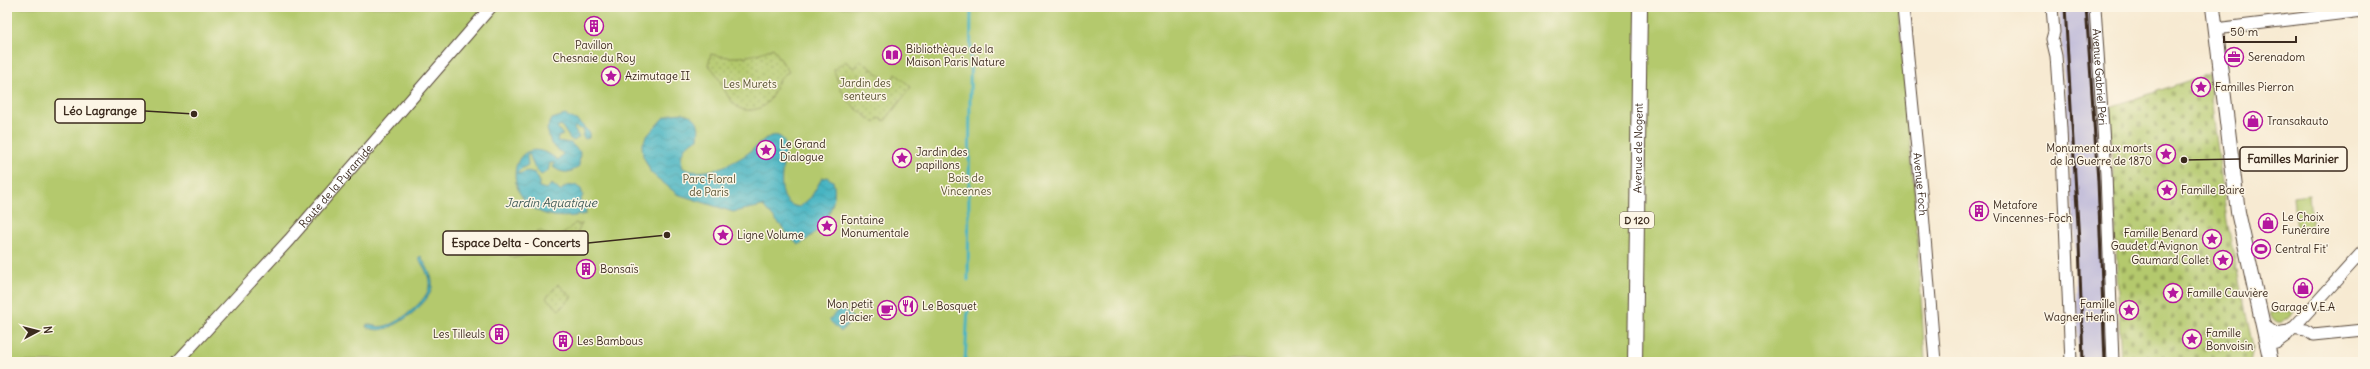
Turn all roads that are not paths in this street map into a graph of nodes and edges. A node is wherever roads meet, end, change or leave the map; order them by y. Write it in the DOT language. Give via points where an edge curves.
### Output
graph roads {
  1 [pos="490,7"];
  2 [pos="1640,7"];
  3 [pos="1903,7"];
  4 [pos="2052,7"];
  5 [pos="2095,7"];
  6 [pos="2213,7"];
  7 [pos="2363,11"];
  8 [pos="2215,29"];
  9 [pos="2363,251"];
  10 [pos="2262,324"];
  11 [pos="2291,329"];
  12 [pos="2363,330"];
  13 [pos="2266,345"];
  14 [pos="177,362"];
  15 [pos="1635,362"];
  16 [pos="1935,362"];
  17 [pos="2071,362"];
  18 [pos="2113,362"];
  19 [pos="2260,362"];
  20 [pos="2271,362"];
  1 -- 14 [label="street, Route de la Pyramide" via="289,240"];
  2 -- 15 [label="main road, Avenue de Nogent / D 120"];
  3 -- 16 [label="street, Avenue Foch" via="1924,214"];
  4 -- 17 [label="street" via="2052,39 2056,56 2061,130"];
  5 -- 18 [label="street, Avenue Gabriel Péri" via="2106,174"];
  6 -- 8 [label="main road"];
  7 -- 8 [label="street"];
  8 -- 10 [label="main road" via="2238,212"];
  9 -- 11 [label="street"];
  10 -- 11 [label="street" via="2275,333"];
  10 -- 13 [label="main road"];
  11 -- 12 [label="street" via="2306,330 2313,335"];
  11 -- 13 [label="street" via="2276,343"];
  13 -- 19 [label="main road"];
  13 -- 20 [label="main road"];
}
